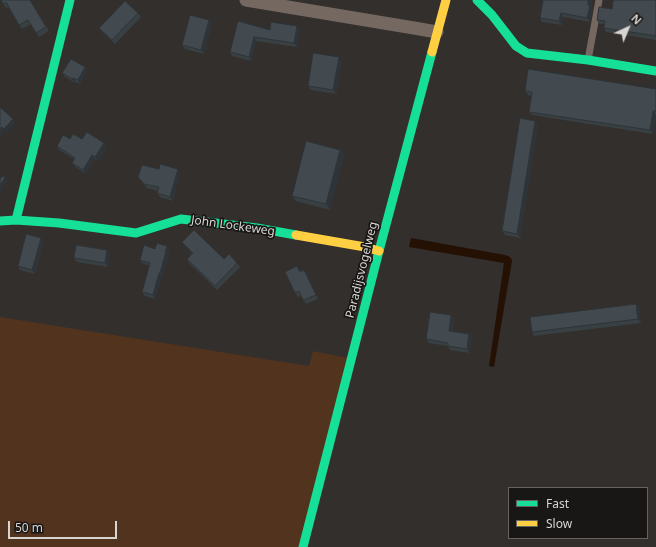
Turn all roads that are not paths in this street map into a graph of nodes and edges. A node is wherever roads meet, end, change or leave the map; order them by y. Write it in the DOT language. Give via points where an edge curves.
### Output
graph roads {
  1 [pos="70,0"];
  2 [pos="246,0"];
  3 [pos="446,0"];
  4 [pos="477,0"];
  5 [pos="599,0"];
  6 [pos="437,32"];
  7 [pos="588,60"];
  8 [pos="656,71"];
  9 [pos="16,220"];
  10 [pos="0,221"];
  11 [pos="379,252"];
  12 [pos="303,547"];
  1 -- 9 [label="street"];
  2 -- 6 [label="street"];
  3 -- 6 [label="street, Paradijsvogelweg"];
  4 -- 7 [label="street" via="516,46 527,53"];
  5 -- 7 [label="lane"];
  6 -- 11 [label="street, Paradijsvogelweg"];
  7 -- 8 [label="street"];
  9 -- 10 [label="street, John Lockeweg"];
  9 -- 11 [label="street, John Lockeweg" via="136,233 181,219 257,228 364,247"];
  11 -- 12 [label="street, Paradijsvogelweg"];
}
